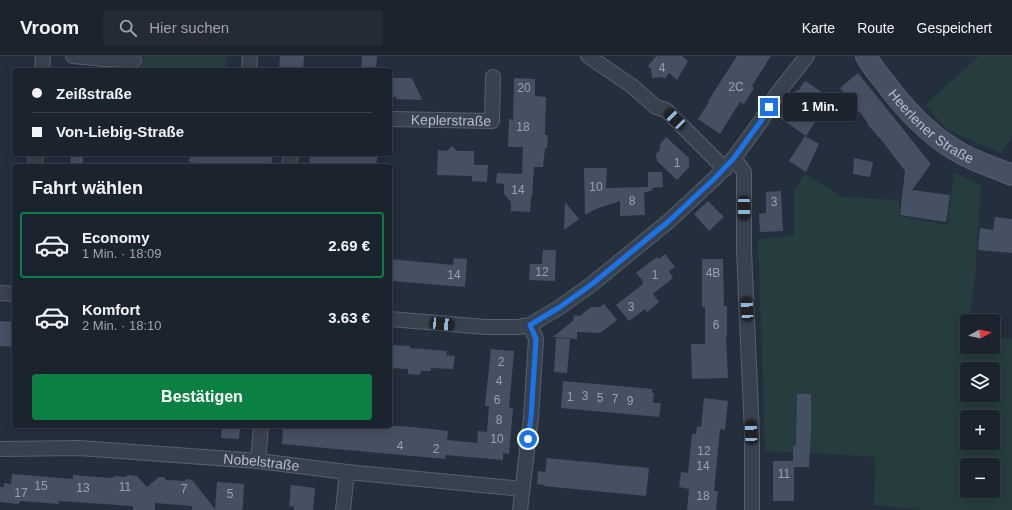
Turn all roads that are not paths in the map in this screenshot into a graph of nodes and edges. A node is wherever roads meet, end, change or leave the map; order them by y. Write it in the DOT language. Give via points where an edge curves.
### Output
graph roads {
  1 [pos="43,56"];
  2 [pos="72,56"];
  3 [pos="250,56"];
  4 [pos="588,56"];
  5 [pos="807,56"];
  6 [pos="866,56"];
  7 [pos="134,60"];
  8 [pos="42,68"];
  9 [pos="249,68"];
  10 [pos="493,76"];
  11 [pos="392,119"];
  12 [pos="734,158"];
  13 [pos="724,169"];
  14 [pos="1012,176"];
  15 [pos="0,293"];
  16 [pos="12,294"];
  17 [pos="392,319"];
  18 [pos="530,325"];
  19 [pos="261,428"];
  20 [pos="0,449"];
  21 [pos="258,461"];
  22 [pos="347,472"];
  23 [pos="522,489"];
  24 [pos="343,510"];
  25 [pos="520,510"];
  26 [pos="752,510"];
  1 -- 8 [label="street"];
  2 -- 7 [label="street"];
  3 -- 9 [label="street"];
  4 -- 13 [label="street" via="632,86 656,107 666,110"];
  5 -- 12 [label="street" via="777,94"];
  6 -- 14 [label="main road, Heerlener Straße" via="911,115 941,142 965,156"];
  10 -- 11 [label="street, Keplerstraße" via="492,121"];
  12 -- 13 [label="street"];
  12 -- 26 [label="street" via="744,172"];
  13 -- 18 [label="street" via="669,221 592,284"];
  15 -- 16 [label="street"];
  17 -- 18 [label="street" via="486,327"];
  18 -- 23 [label="street" via="536,339 531,417"];
  19 -- 21 [label="street"];
  20 -- 21 [label="street, Nobelstraße" via="79,448"];
  21 -- 22 [label="street, Nobelstraße"];
  22 -- 23 [label="street, Nobelstraße"];
  22 -- 24 [label="street"];
  23 -- 25 [label="street"];
}
